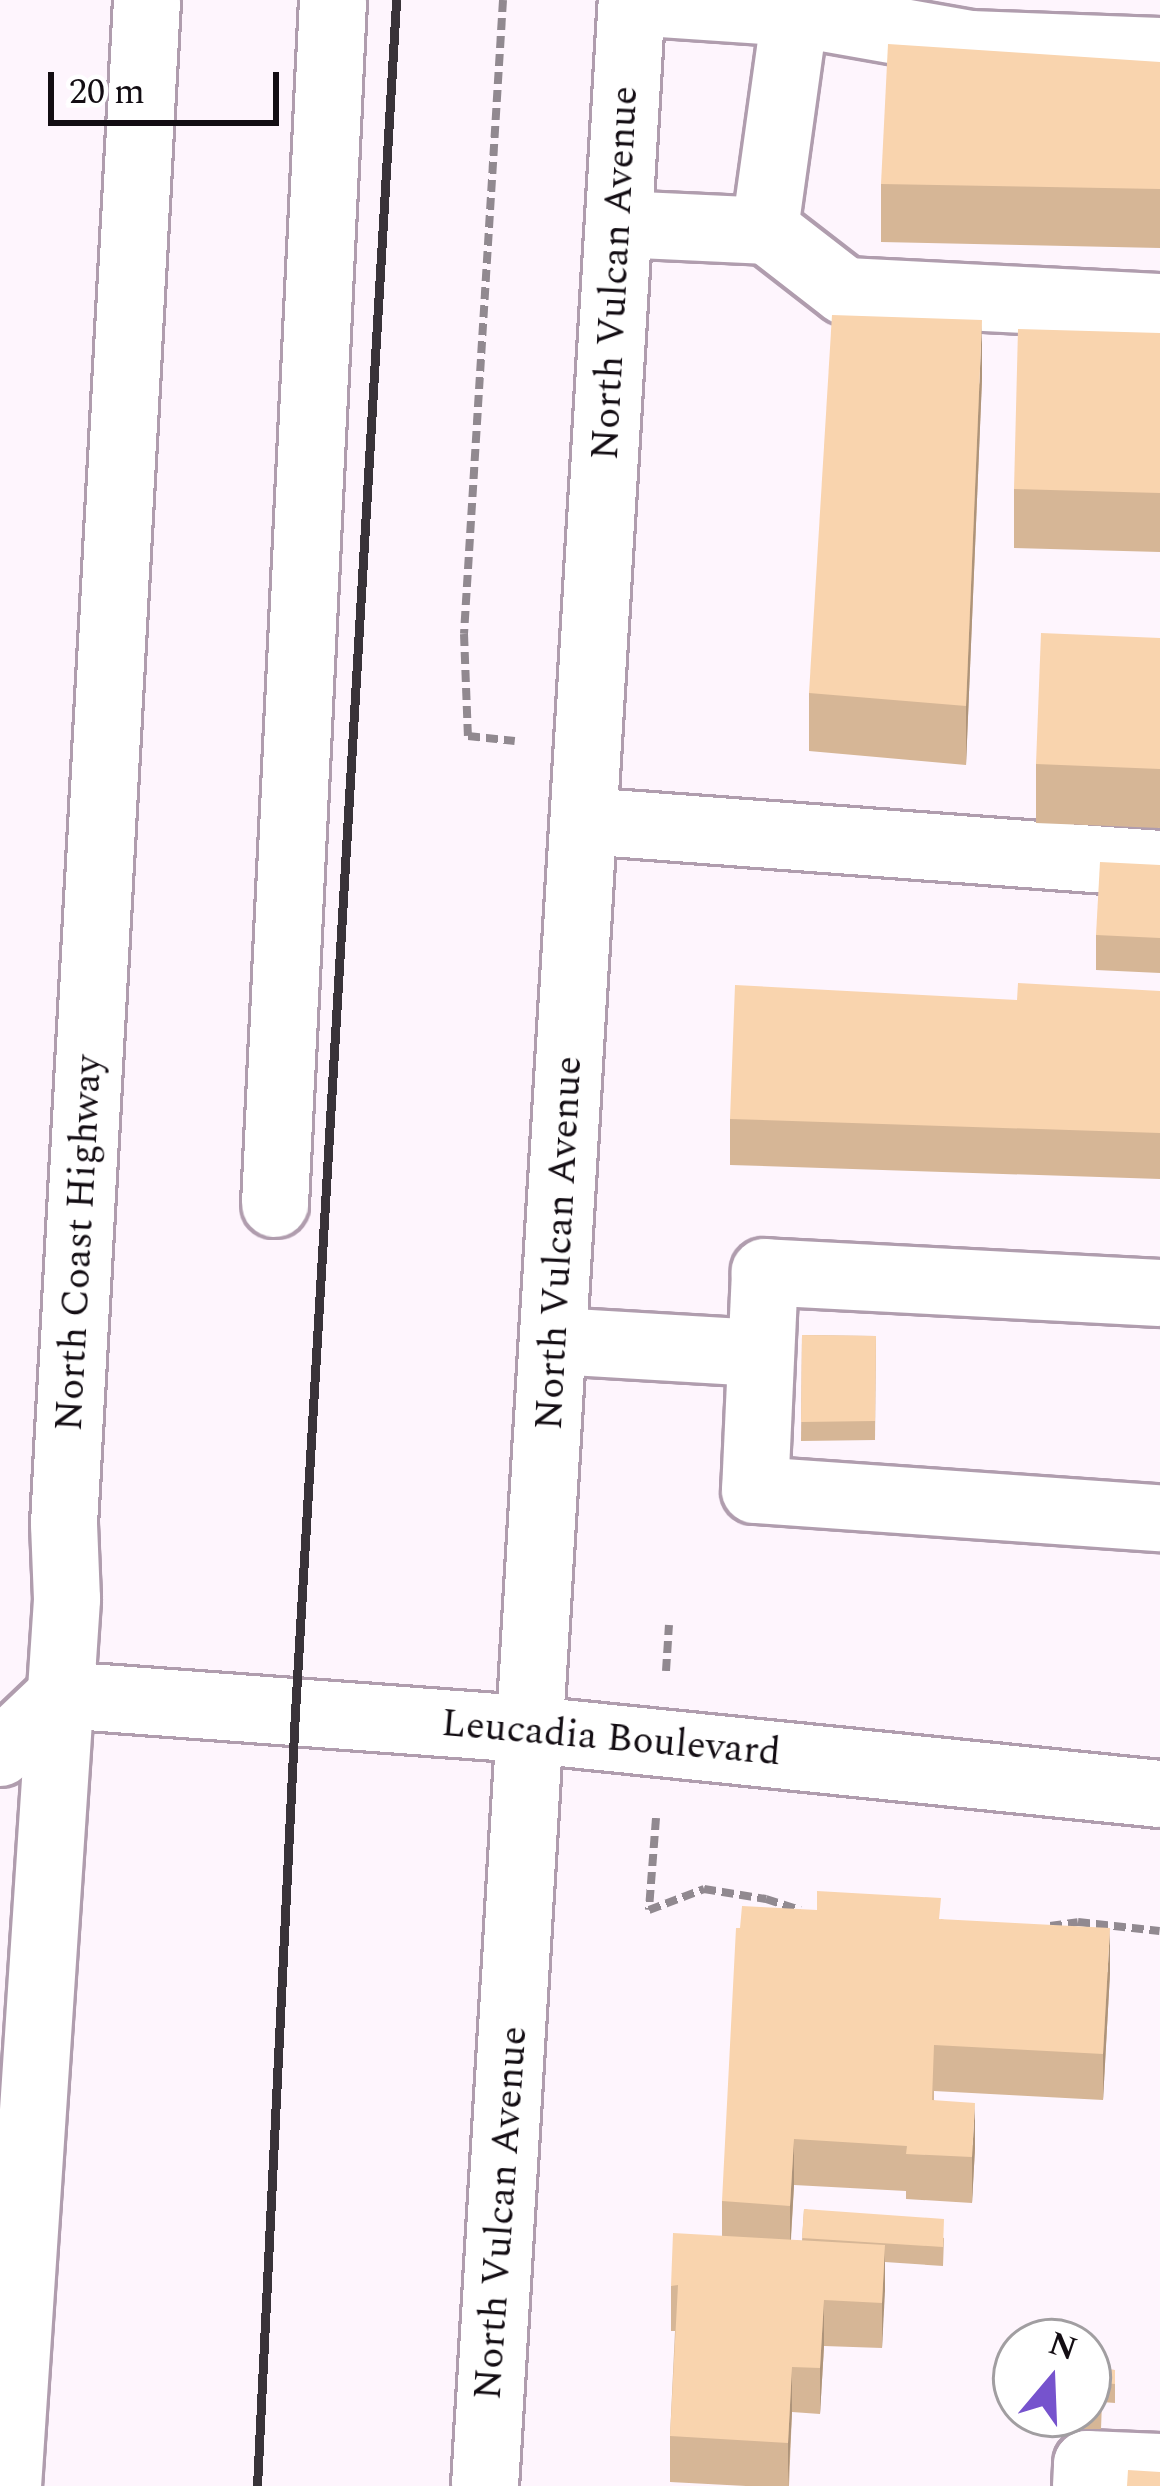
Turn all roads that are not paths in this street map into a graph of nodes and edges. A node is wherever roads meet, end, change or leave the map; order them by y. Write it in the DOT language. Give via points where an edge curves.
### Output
graph roads {
  1 [pos="147,0"];
  2 [pos="333,0"];
  3 [pos="632,1"];
  4 [pos="795,14"];
  5 [pos="1160,51"];
  6 [pos="619,224"];
  7 [pos="768,231"];
  8 [pos="1160,307"];
  9 [pos="584,820"];
  10 [pos="1160,864"];
  11 [pos="275,1204"];
  12 [pos="1160,1293"];
  13 [pos="555,1341"];
  14 [pos="759,1353"];
  15 [pos="1160,1518"];
  16 [pos="62,1695"];
  17 [pos="532,1730"];
  18 [pos="0,1753"];
  19 [pos="1160,1794"];
  20 [pos="1160,2467"];
  21 [pos="8,2486"];
  22 [pos="485,2486"];
  23 [pos="1086,2486"];
  1 -- 16 [label="main road, North Coast Highway" via="64,1524"];
  2 -- 11 [label="main road"];
  3 -- 4 [label="main road"];
  3 -- 6 [label="main road, North Vulcan Avenue"];
  4 -- 5 [label="main road" via="970,44"];
  4 -- 7 [label="main road"];
  6 -- 7 [label="main road"];
  6 -- 9 [label="main road, North Vulcan Avenue"];
  7 -- 8 [label="main road" via="845,291"];
  9 -- 10 [label="main road"];
  9 -- 13 [label="main road, North Vulcan Avenue"];
  12 -- 14 [label="main road" via="765,1272"];
  13 -- 14 [label="main road"];
  13 -- 17 [label="main road, North Vulcan Avenue"];
  14 -- 15 [label="main road" via="755,1490"];
  16 -- 17 [label="main road, Leucadia Boulevard"];
  16 -- 18 [label="main road"];
  16 -- 21 [label="main road, North Coast Highway"];
  17 -- 19 [label="main road, Leucadia Boulevard"];
  17 -- 22 [label="main road, North Vulcan Avenue"];
  20 -- 23 [label="main road" via="1087,2464"];
}
